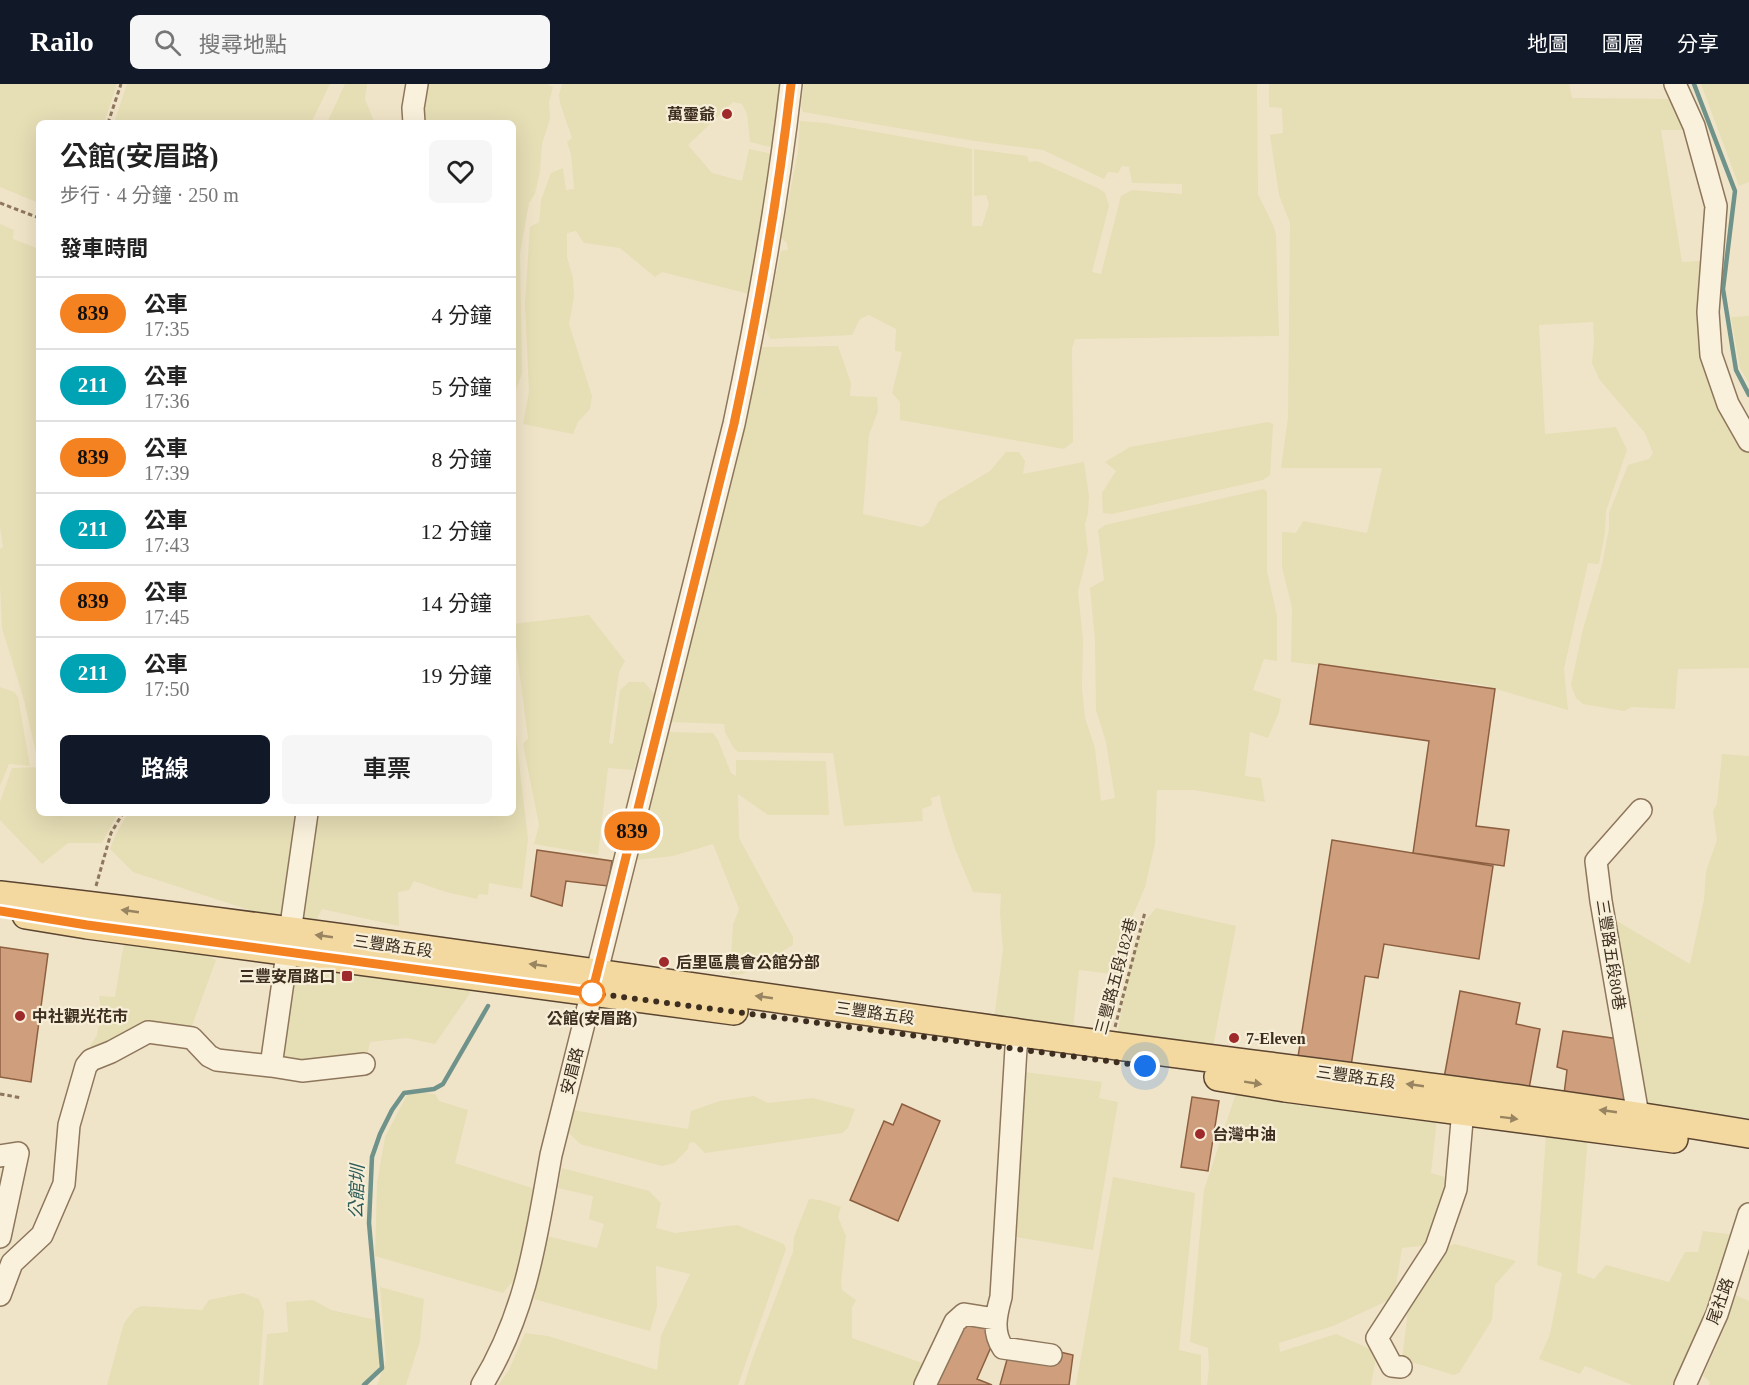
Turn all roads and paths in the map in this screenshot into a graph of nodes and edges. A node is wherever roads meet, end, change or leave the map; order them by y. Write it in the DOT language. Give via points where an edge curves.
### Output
graph roads {
  1 [pos="121,84"];
  2 [pos="417,84"];
  3 [pos="791,84"];
  4 [pos="1675,84"];
  5 [pos="109,120"];
  6 [pos="414,120"];
  7 [pos="0,203"];
  8 [pos="36,217"];
  9 [pos="1749,441"];
  10 [pos="1641,810"];
  11 [pos="121,816"];
  12 [pos="307,816"];
  13 [pos="0,895"];
  14 [pos="91,906"];
  15 [pos="0,911"];
  16 [pos="1144,912"];
  17 [pos="288,942"];
  18 [pos="594,983"];
  19 [pos="1018,1041"];
  20 [pos="1110,1046"];
  21 [pos="364,1064"];
  22 [pos="271,1066"];
  23 [pos="0,1094"];
  24 [pos="22,1098"];
  25 [pos="1464,1101"];
  26 [pos="1638,1115"];
  27 [pos="1749,1134"];
  28 [pos="1749,1150"];
  29 [pos="0,1156"];
  30 [pos="1749,1214"];
  31 [pos="0,1237"];
  32 [pos="9,1251"];
  33 [pos="0,1295"];
  34 [pos="995,1319"];
  35 [pos="1051,1355"];
  36 [pos="1401,1367"];
  37 [pos="482,1385"];
  38 [pos="925,1385"];
  39 [pos="1685,1385"];
  1 -- 5 [label="path"];
  2 -- 6 [label="street"];
  3 -- 18 [label="street, 安眉路" via="775,203 734,424"];
  4 -- 9 [label="street" via="1694,126 1716,206 1708,312 1711,355 1728,404"];
  7 -- 8 [label="path"];
  10 -- 26 [label="street, 三豐路五段80巷" via="1596,861"];
  11 -- 14 [label="path" via="111,833"];
  12 -- 17 [label="street"];
  13 -- 14 [label="main road, 三豐路五段"];
  17 -- 14 [label="main road, 三豐路五段, one-way"];
  15 -- 17 [label="main road, 三豐路五段" via="87,925"];
  16 -- 20 [label="path, 三豐路五段182巷"];
  17 -- 18 [label="main road, 三豐路五段"];
  17 -- 22 [label="street"];
  18 -- 19 [label="main road, 三豐路五段"];
  18 -- 37 [label="street, 安眉路" via="550,1155 530,1269 511,1331"];
  19 -- 20 [label="main road, 三豐路五段"];
  19 -- 25 [label="main road, 三豐路五段, one-way" via="1285,1088"];
  19 -- 34 [label="street" via="1001,1297"];
  25 -- 20 [label="main road, 三豐路五段, one-way"];
  21 -- 22 [label="street" via="302,1071"];
  22 -- 32 [label="street" via="218,1060 192,1038 148,1032 91,1060 69,1125 64,1184 42,1234"];
  23 -- 24 [label="path"];
  26 -- 25 [label="main road, 三豐路五段, one-way"];
  25 -- 28 [label="main road, 三豐路五段, one-way"];
  25 -- 36 [label="street" via="1456,1189 1436,1247 1377,1338 1392,1366"];
  26 -- 27 [label="main road, 三豐路五段"];
  29 -- 31 [label="street" via="18,1153"];
  30 -- 39 [label="street, 尾社路" via="1717,1314"];
  32 -- 33 [label="street" via="12,1263"];
  34 -- 35 [label="street" via="997,1340 1003,1348"];
  34 -- 38 [label="street" via="964,1314 955,1322"];
}
